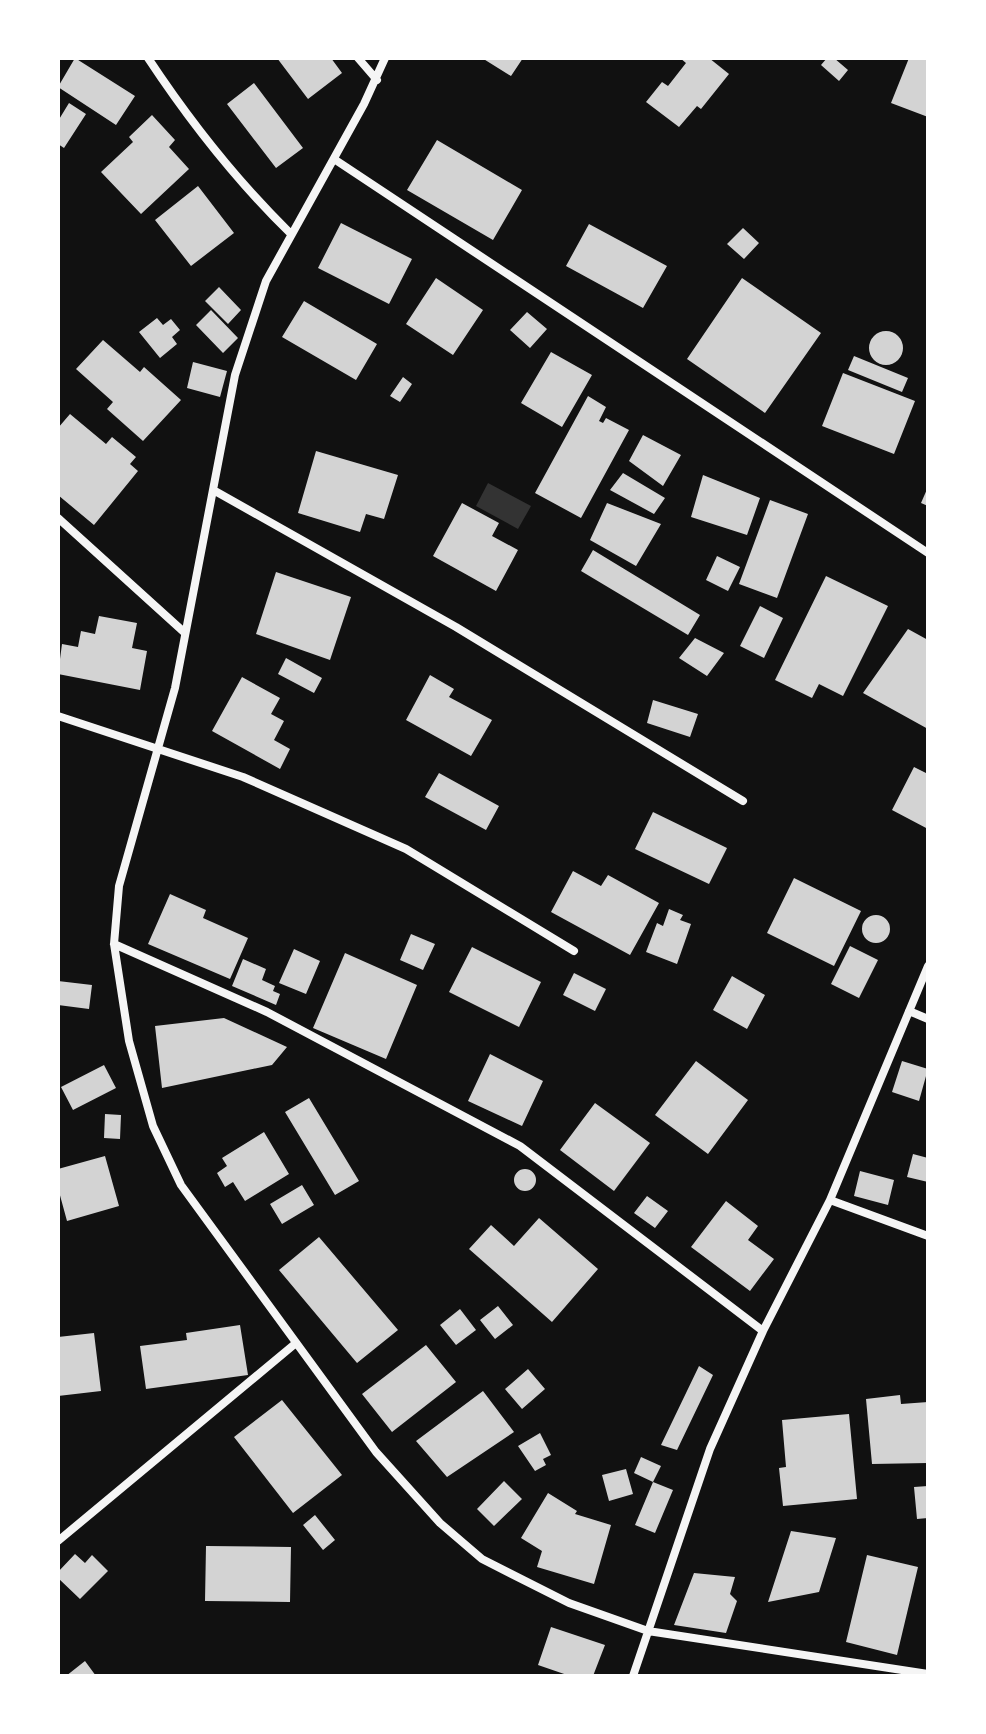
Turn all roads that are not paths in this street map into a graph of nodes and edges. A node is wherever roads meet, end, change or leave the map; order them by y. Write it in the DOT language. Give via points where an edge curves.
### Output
graph roads {
  1 [pos="148,58"];
  2 [pos="358,58"];
  3 [pos="385,58"];
  4 [pos="377,80"];
  5 [pos="334,159"];
  6 [pos="290,233"];
  7 [pos="215,491"];
  8 [pos="58,518"];
  9 [pos="928,553"];
  10 [pos="185,633"];
  11 [pos="58,716"];
  12 [pos="158,749"];
  13 [pos="743,801"];
  14 [pos="114,944"];
  15 [pos="574,951"];
  16 [pos="928,966"];
  17 [pos="909,1011"];
  18 [pos="928,1019"];
  19 [pos="830,1200"];
  20 [pos="928,1236"];
  21 [pos="763,1331"];
  22 [pos="296,1343"];
  23 [pos="58,1541"];
  24 [pos="648,1631"];
  25 [pos="928,1674"];
  26 [pos="633,1676"];
  1 -- 6 [label="street" via="261,204"];
  2 -- 4 [label="street"];
  3 -- 4 [label="street"];
  4 -- 5 [label="street"];
  5 -- 6 [label="street"];
  5 -- 9 [label="street"];
  6 -- 7 [label="street" via="266,281 235,375"];
  7 -- 10 [label="street"];
  7 -- 13 [label="street" via="456,627"];
  8 -- 10 [label="street"];
  10 -- 12 [label="street"];
  11 -- 12 [label="street"];
  12 -- 14 [label="street" via="119,886"];
  12 -- 15 [label="street" via="243,777 406,849"];
  14 -- 21 [label="street" via="267,1012 520,1146"];
  14 -- 22 [label="street" via="129,1041 153,1126 181,1185"];
  16 -- 17 [label="street"];
  17 -- 18 [label="street"];
  17 -- 19 [label="street"];
  19 -- 20 [label="street"];
  19 -- 21 [label="street"];
  21 -- 24 [label="street" via="710,1449"];
  22 -- 23 [label="street"];
  22 -- 24 [label="street" via="376,1452 440,1523 482,1559 569,1603"];
  24 -- 25 [label="street"];
  24 -- 26 [label="street"];
}
